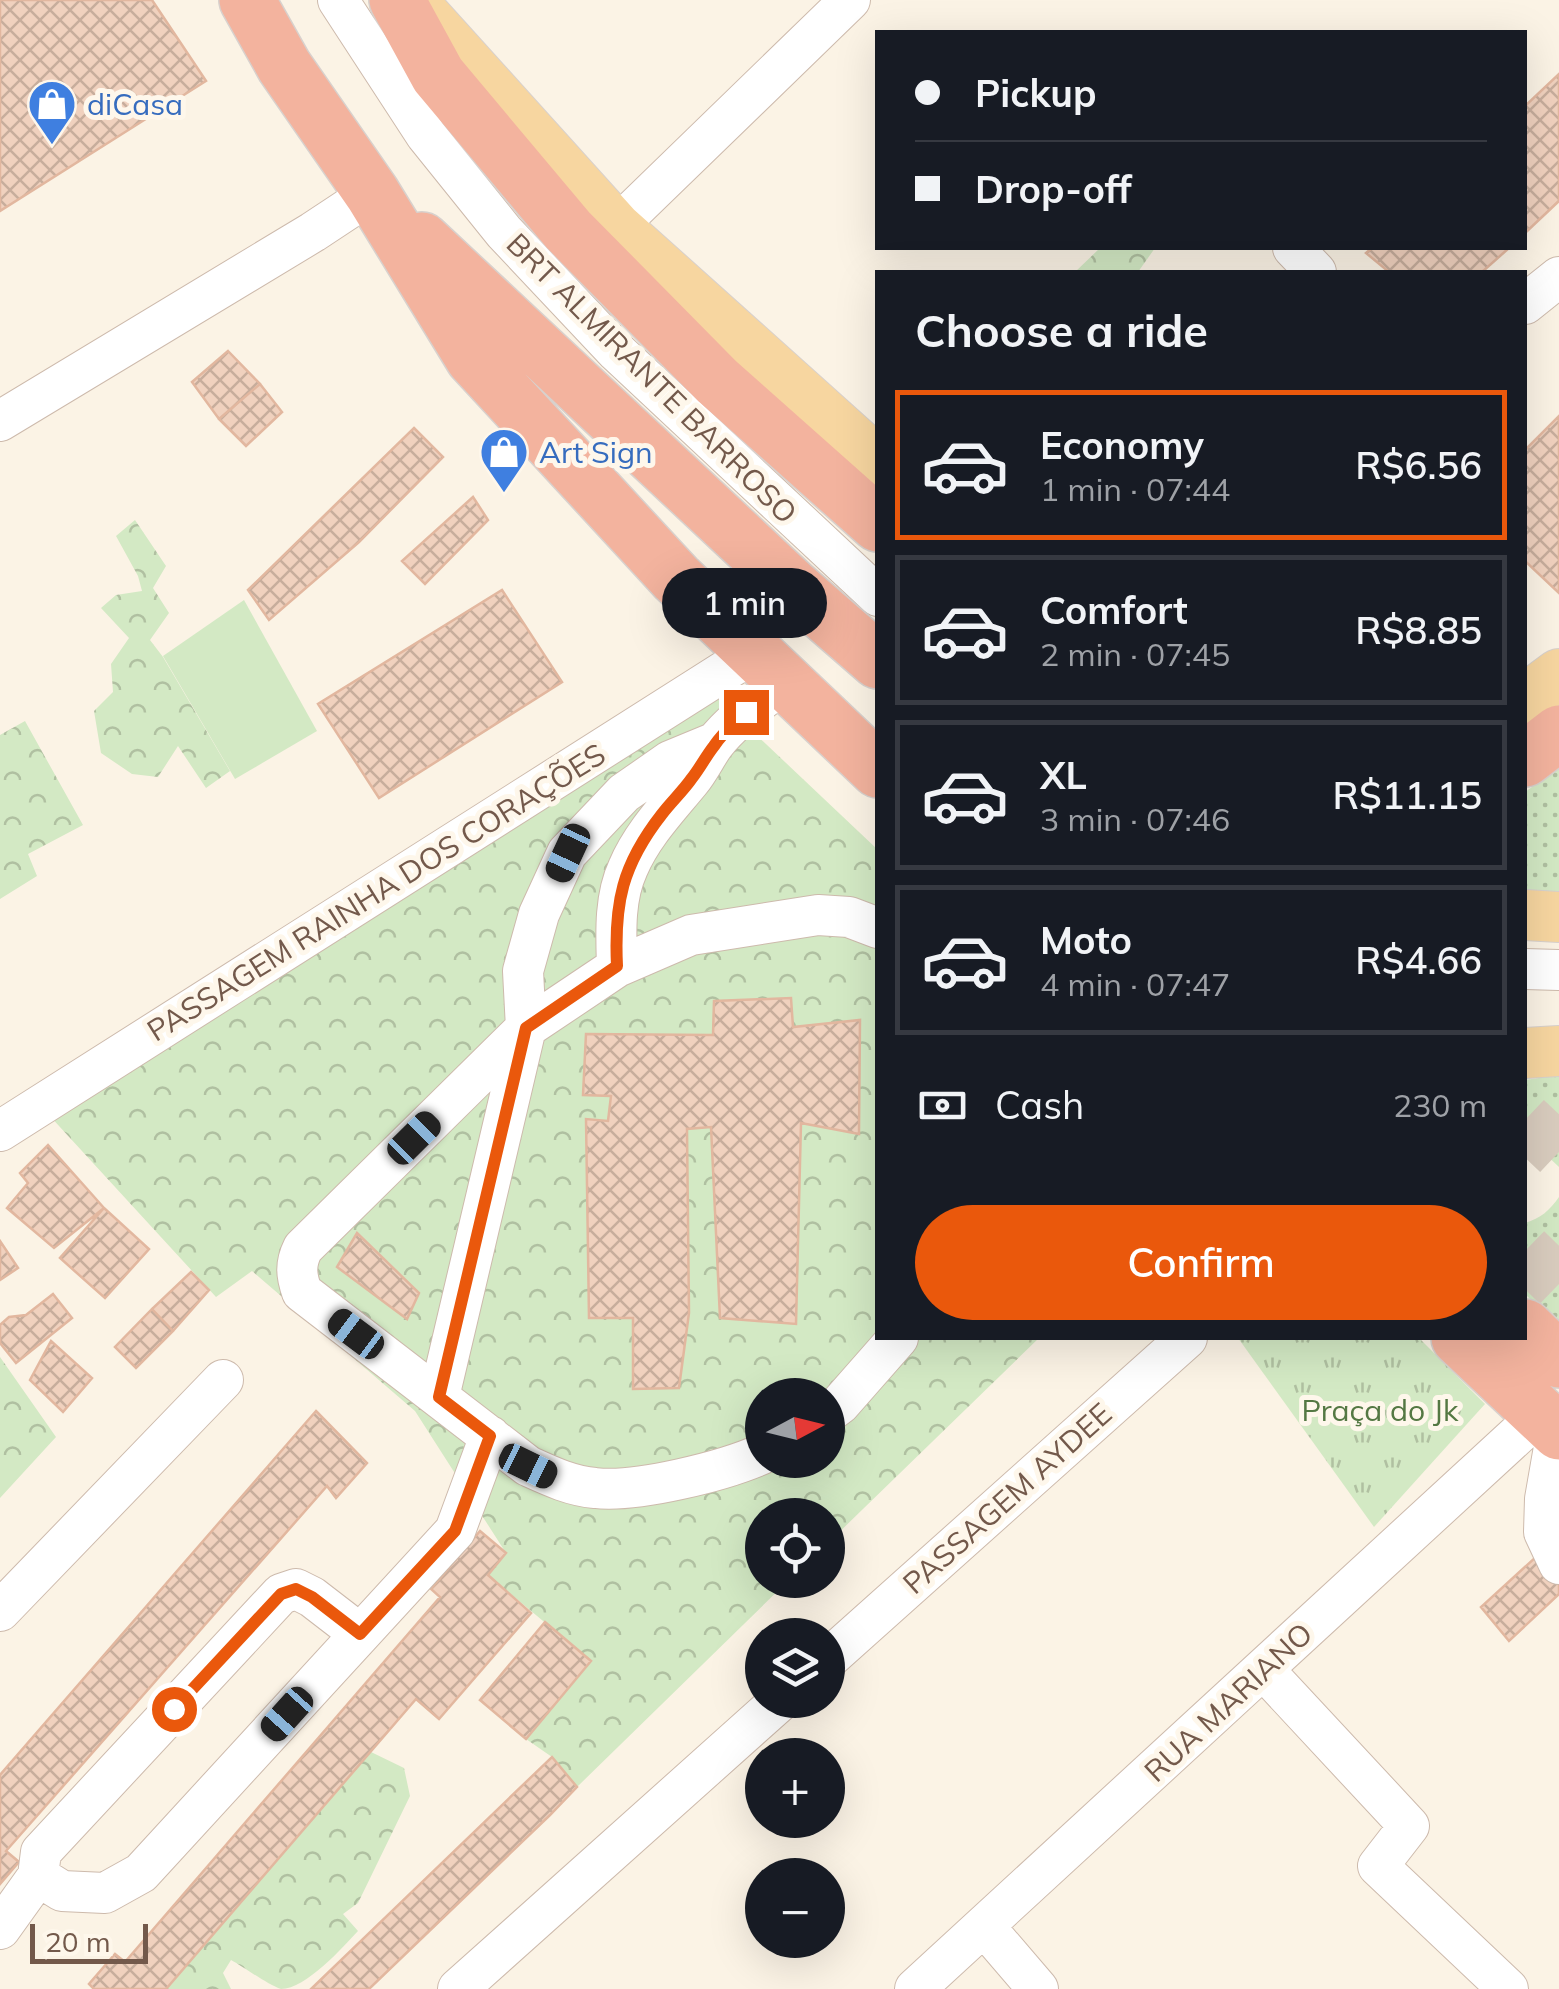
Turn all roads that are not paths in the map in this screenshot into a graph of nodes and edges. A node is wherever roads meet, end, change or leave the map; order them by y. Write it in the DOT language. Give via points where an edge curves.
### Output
graph roads {
  1 [pos="246,0"];
  2 [pos="338,0"];
  3 [pos="397,0"];
  4 [pos="411,0"];
  5 [pos="850,0"];
  6 [pos="372,193"];
  7 [pos="616,227"];
  8 [pos="1295,250"];
  9 [pos="1314,270"];
  10 [pos="1559,277"];
  11 [pos="1527,302"];
  12 [pos="0,421"];
  13 [pos="875,459"];
  14 [pos="875,521"];
  15 [pos="875,593"];
  16 [pos="875,658"];
  17 [pos="769,667"];
  18 [pos="1559,674"];
  19 [pos="1527,698"];
  20 [pos="1559,733"];
  21 [pos="716,742"];
  22 [pos="1527,757"];
  23 [pos="875,767"];
  24 [pos="1527,916"];
  25 [pos="1559,917"];
  26 [pos="875,927"];
  27 [pos="617,966"];
  28 [pos="1527,968"];
  29 [pos="1559,970"];
  30 [pos="526,1028"];
  31 [pos="1559,1051"];
  32 [pos="1527,1053"];
  33 [pos="0,1132"];
  34 [pos="1527,1329"];
  35 [pos="896,1340"];
  36 [pos="1185,1340"];
  37 [pos="1462,1340"];
  38 [pos="1559,1360"];
  39 [pos="223,1380"];
  40 [pos="439,1397"];
  41 [pos="845,1398"];
  42 [pos="1552,1425"];
  43 [pos="490,1436"];
  44 [pos="745,1460"];
  45 [pos="1559,1564"];
  46 [pos="0,1611"];
  47 [pos="360,1634"];
  48 [pos="845,1644"];
  49 [pos="1263,1669"];
  50 [pos="762,1718"];
  51 [pos="38,1876"];
  52 [pos="984,1926"];
  53 [pos="0,1929"];
  54 [pos="458,1989"];
  55 [pos="915,1989"];
  56 [pos="1038,1989"];
  57 [pos="1508,1989"];
  1 -- 6 [label="highway"];
  2 -- 15 [label="street, BRT ALMIRANTE BARROSO" via="426,136 504,232 617,352"];
  3 -- 14 [label="highway" via="438,76 568,230 717,381"];
  4 -- 7 [label="main road"];
  5 -- 7 [label="street"];
  6 -- 12 [label="street"];
  6 -- 16 [label="highway"];
  6 -- 17 [label="highway" via="473,358 676,578"];
  7 -- 13 [label="main road"];
  8 -- 9 [label="street"];
  10 -- 11 [label="street"];
  17 -- 21 [label="street" via="746,712"];
  17 -- 23 [label="highway"];
  17 -- 33 [label="street, PASSAGEM RAINHA DOS CORAÇÕES"];
  18 -- 19 [label="main road"];
  20 -- 22 [label="highway"];
  21 -- 27 [label="street" via="626,870"];
  21 -- 30 [label="street" via="670,760 624,794 568,853 539,914 522,972"];
  24 -- 25 [label="main road"];
  26 -- 27 [label="street" via="818,915 691,936"];
  27 -- 30 [label="street"];
  28 -- 29 [label="street"];
  30 -- 40 [label="street"];
  30 -- 40 [label="street" via="297,1260 302,1292"];
  31 -- 32 [label="main road"];
  34 -- 38 [label="highway"];
  35 -- 41 [label="street"];
  36 -- 48 [label="street, PASSAGEM AYDEE"];
  37 -- 42 [label="highway"];
  39 -- 46 [label="street"];
  40 -- 43 [label="street"];
  42 -- 45 [label="street" via="1544,1532"];
  42 -- 49 [label="street, RUA MARIANO"];
  43 -- 44 [label="street" via="528,1466 596,1488 639,1486"];
  43 -- 47 [label="street" via="455,1531"];
  47 -- 51 [label="street" via="141,1873 105,1893 62,1891"];
  47 -- 51 [label="street" via="312,1597 296,1589 281,1594 41,1852"];
  49 -- 52 [label="street, RUA MARIANO"];
  49 -- 57 [label="street" via="1409,1826 1378,1866"];
  50 -- 54 [label="street"];
  51 -- 53 [label="street"];
  52 -- 55 [label="street, RUA MARIANO"];
  52 -- 56 [label="street"];
}
